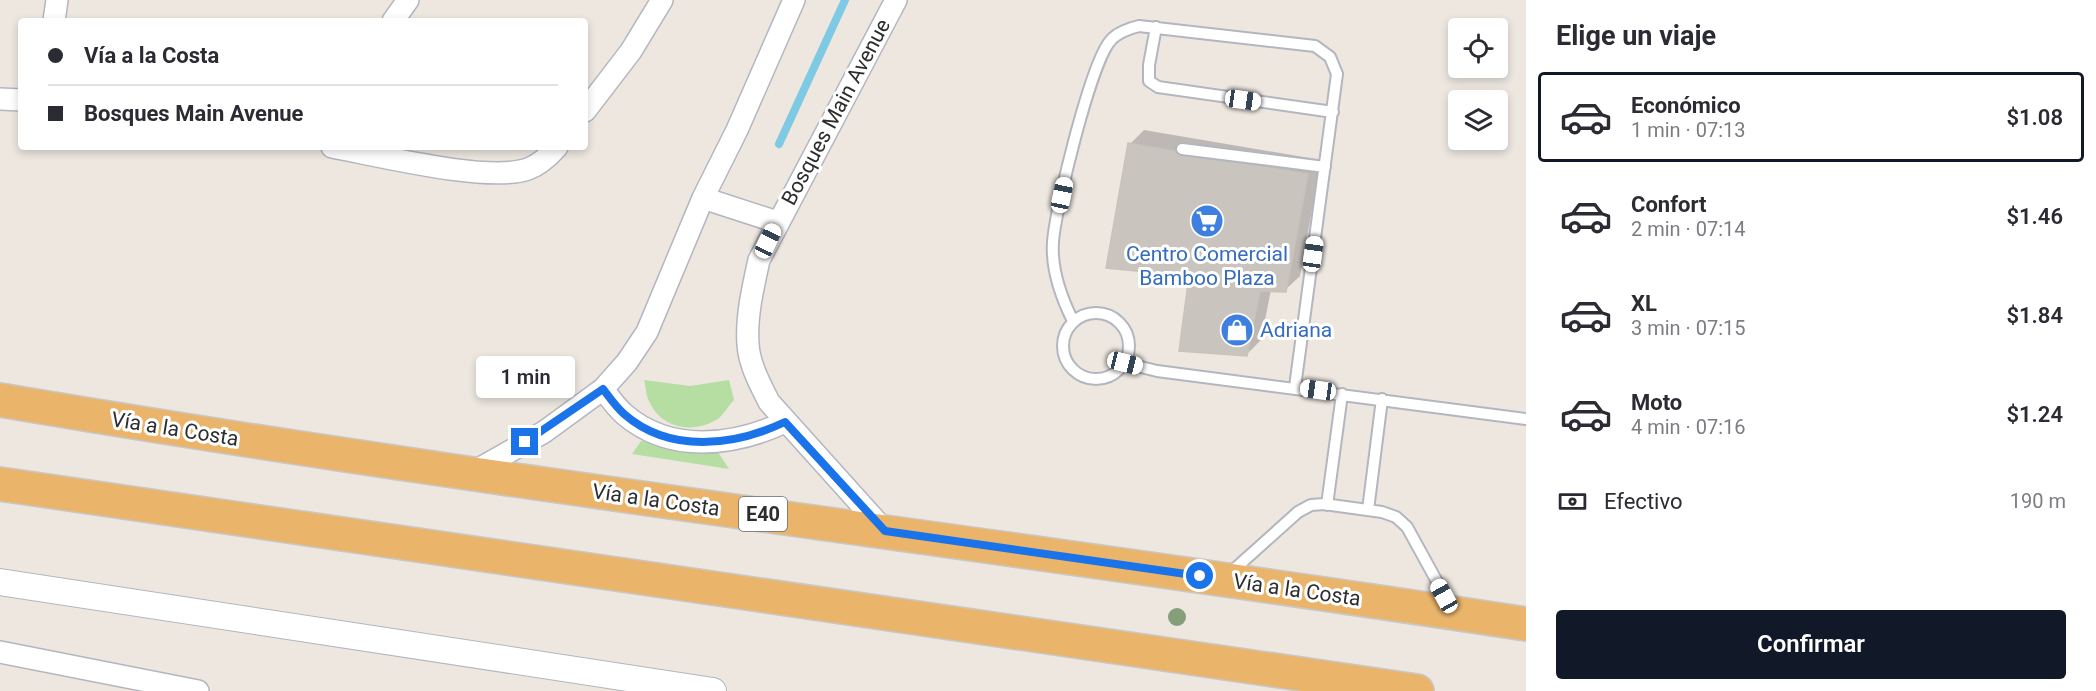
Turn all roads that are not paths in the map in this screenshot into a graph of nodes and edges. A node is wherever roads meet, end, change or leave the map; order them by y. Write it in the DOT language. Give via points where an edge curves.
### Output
graph roads {
  1 [pos="57,0"];
  2 [pos="408,0"];
  3 [pos="662,0"];
  4 [pos="794,0"];
  5 [pos="896,0"];
  6 [pos="54,18"];
  7 [pos="395,18"];
  8 [pos="1156,27"];
  9 [pos="0,99"];
  10 [pos="18,100"];
  11 [pos="588,107"];
  12 [pos="1333,112"];
  13 [pos="1182,148"];
  14 [pos="348,150"];
  15 [pos="554,150"];
  16 [pos="1325,167"];
  17 [pos="703,198"];
  18 [pos="777,222"];
  19 [pos="1073,321"];
  20 [pos="1125,363"];
  21 [pos="1295,387"];
  22 [pos="603,389"];
  23 [pos="1342,394"];
  24 [pos="1382,399"];
  25 [pos="0,400"];
  26 [pos="1526,419"];
  27 [pos="785,422"];
  28 [pos="469,474"];
  29 [pos="0,484"];
  30 [pos="1327,505"];
  31 [pos="1368,510"];
  32 [pos="885,531"];
  33 [pos="1222,580"];
  34 [pos="0,582"];
  35 [pos="1454,613"];
  36 [pos="1526,624"];
  37 [pos="0,651"];
  38 [pos="198,691"];
  39 [pos="713,691"];
  40 [pos="1417,691"];
  1 -- 6 [label="street"];
  2 -- 7 [label="street"];
  3 -- 11 [label="street" via="631,51"];
  4 -- 17 [label="street"];
  5 -- 18 [label="street, Bosques Main Avenue"];
  8 -- 12 [label="lane" via="1315,46 1330,57 1337,74"];
  8 -- 12 [label="lane" via="1149,81 1158,87"];
  8 -- 19 [label="lane" via="1129,28 1111,40 1098,62 1072,148 1053,242 1054,273"];
  9 -- 10 [label="street"];
  12 -- 16 [label="lane"];
  13 -- 16 [label="lane"];
  14 -- 15 [label="street" via="479,173 528,169"];
  16 -- 21 [label="lane"];
  17 -- 18 [label="street"];
  17 -- 22 [label="street" via="647,332"];
  18 -- 27 [label="street, Bosques Main Avenue" via="759,260 751,297 748,345 764,393"];
  19 -- 20 [label="lane" via="1090,313 1110,315 1124,327 1130,345"];
  19 -- 20 [label="lane" via="1062,347 1075,372 1102,379 1115,374"];
  20 -- 21 [label="lane" via="1157,371"];
  21 -- 23 [label="lane"];
  22 -- 27 [label="street" via="624,414 654,432 689,442 729,442"];
  22 -- 28 [label="street" via="544,432"];
  23 -- 24 [label="lane"];
  23 -- 30 [label="lane"];
  24 -- 26 [label="lane"];
  24 -- 31 [label="lane"];
  25 -- 28 [label="highway, Vía a la Costa / E40"];
  27 -- 32 [label="street, Bosques Main Avenue"];
  28 -- 32 [label="highway, Vía a la Costa / E40"];
  29 -- 40 [label="highway"];
  30 -- 31 [label="lane"];
  30 -- 33 [label="lane" via="1311,505 1298,512"];
  31 -- 35 [label="lane" via="1396,518 1407,527"];
  32 -- 33 [label="highway, Vía a la Costa / E40"];
  33 -- 35 [label="highway, Vía a la Costa / E40"];
  34 -- 39 [label="street"];
  35 -- 36 [label="highway, Vía a la Costa / E40"];
  37 -- 38 [label="street"];
}
